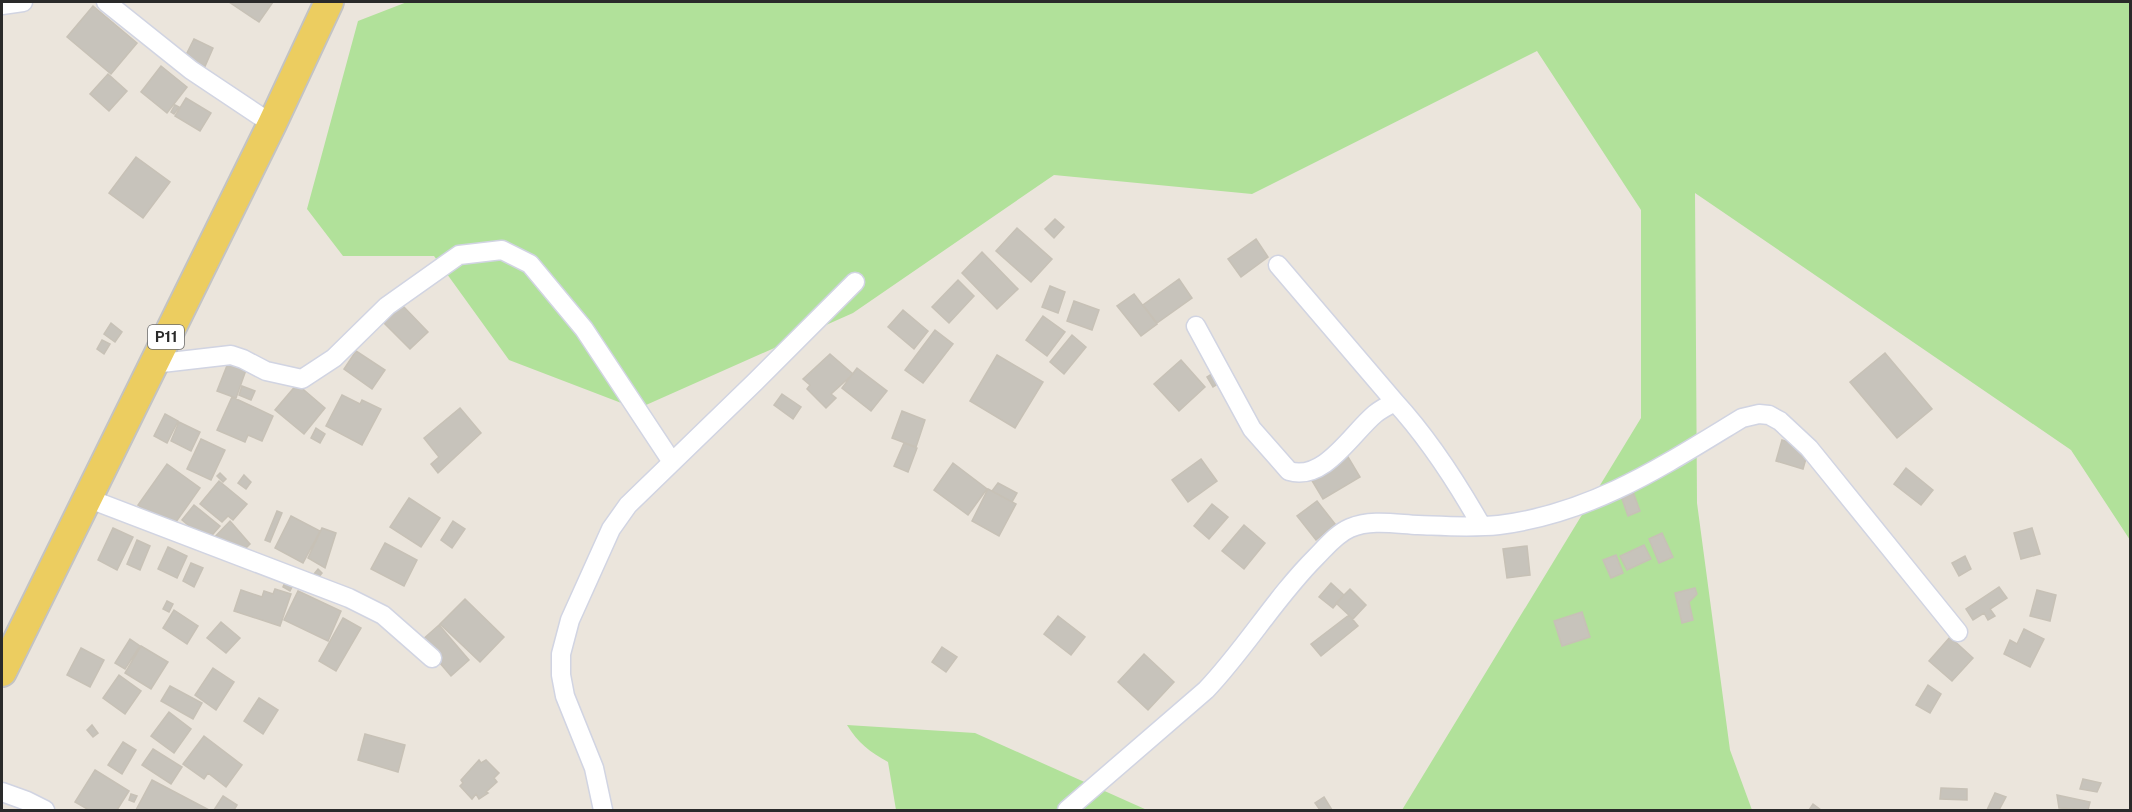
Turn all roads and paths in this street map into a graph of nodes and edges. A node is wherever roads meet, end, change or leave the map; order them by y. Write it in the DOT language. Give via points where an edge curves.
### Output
graph roads {
  1 [pos="22,2"];
  2 [pos="106,2"];
  3 [pos="329,2"];
  4 [pos="2,5"];
  5 [pos="272,124"];
  6 [pos="1278,265"];
  7 [pos="855,282"];
  8 [pos="1196,326"];
  9 [pos="153,364"];
  10 [pos="1395,402"];
  11 [pos="672,462"];
  12 [pos="87,498"];
  13 [pos="1482,525"];
  14 [pos="1958,632"];
  15 [pos="432,658"];
  16 [pos="2,672"];
  17 [pos="2,792"];
  18 [pos="45,810"];
  19 [pos="603,810"];
  20 [pos="1067,810"];
  1 -- 4 [label="street"];
  2 -- 5 [label="street" via="190,70"];
  3 -- 5 [label="main road, P11"];
  5 -- 9 [label="main road, P11"];
  6 -- 10 [label="street"];
  7 -- 11 [label="street"];
  8 -- 10 [label="street" via="1252,429 1289,471 1297,474 1326,463 1375,414"];
  9 -- 11 [label="street" via="231,356 266,371 302,378 334,358 387,306 459,255 502,249 530,264 584,329"];
  9 -- 12 [label="main road, P11"];
  10 -- 13 [label="street" via="1451,474"];
  11 -- 19 [label="street" via="628,505 611,529 570,620 561,654 565,696 594,768"];
  12 -- 15 [label="street" via="349,598 383,615"];
  12 -- 16 [label="main road, P11"];
  13 -- 14 [label="street" via="1549,516 1588,503 1648,476 1742,418 1769,415 1809,448"];
  13 -- 20 [label="street" via="1371,523 1338,535 1299,574 1206,690"];
  17 -- 18 [label="street"];
}
